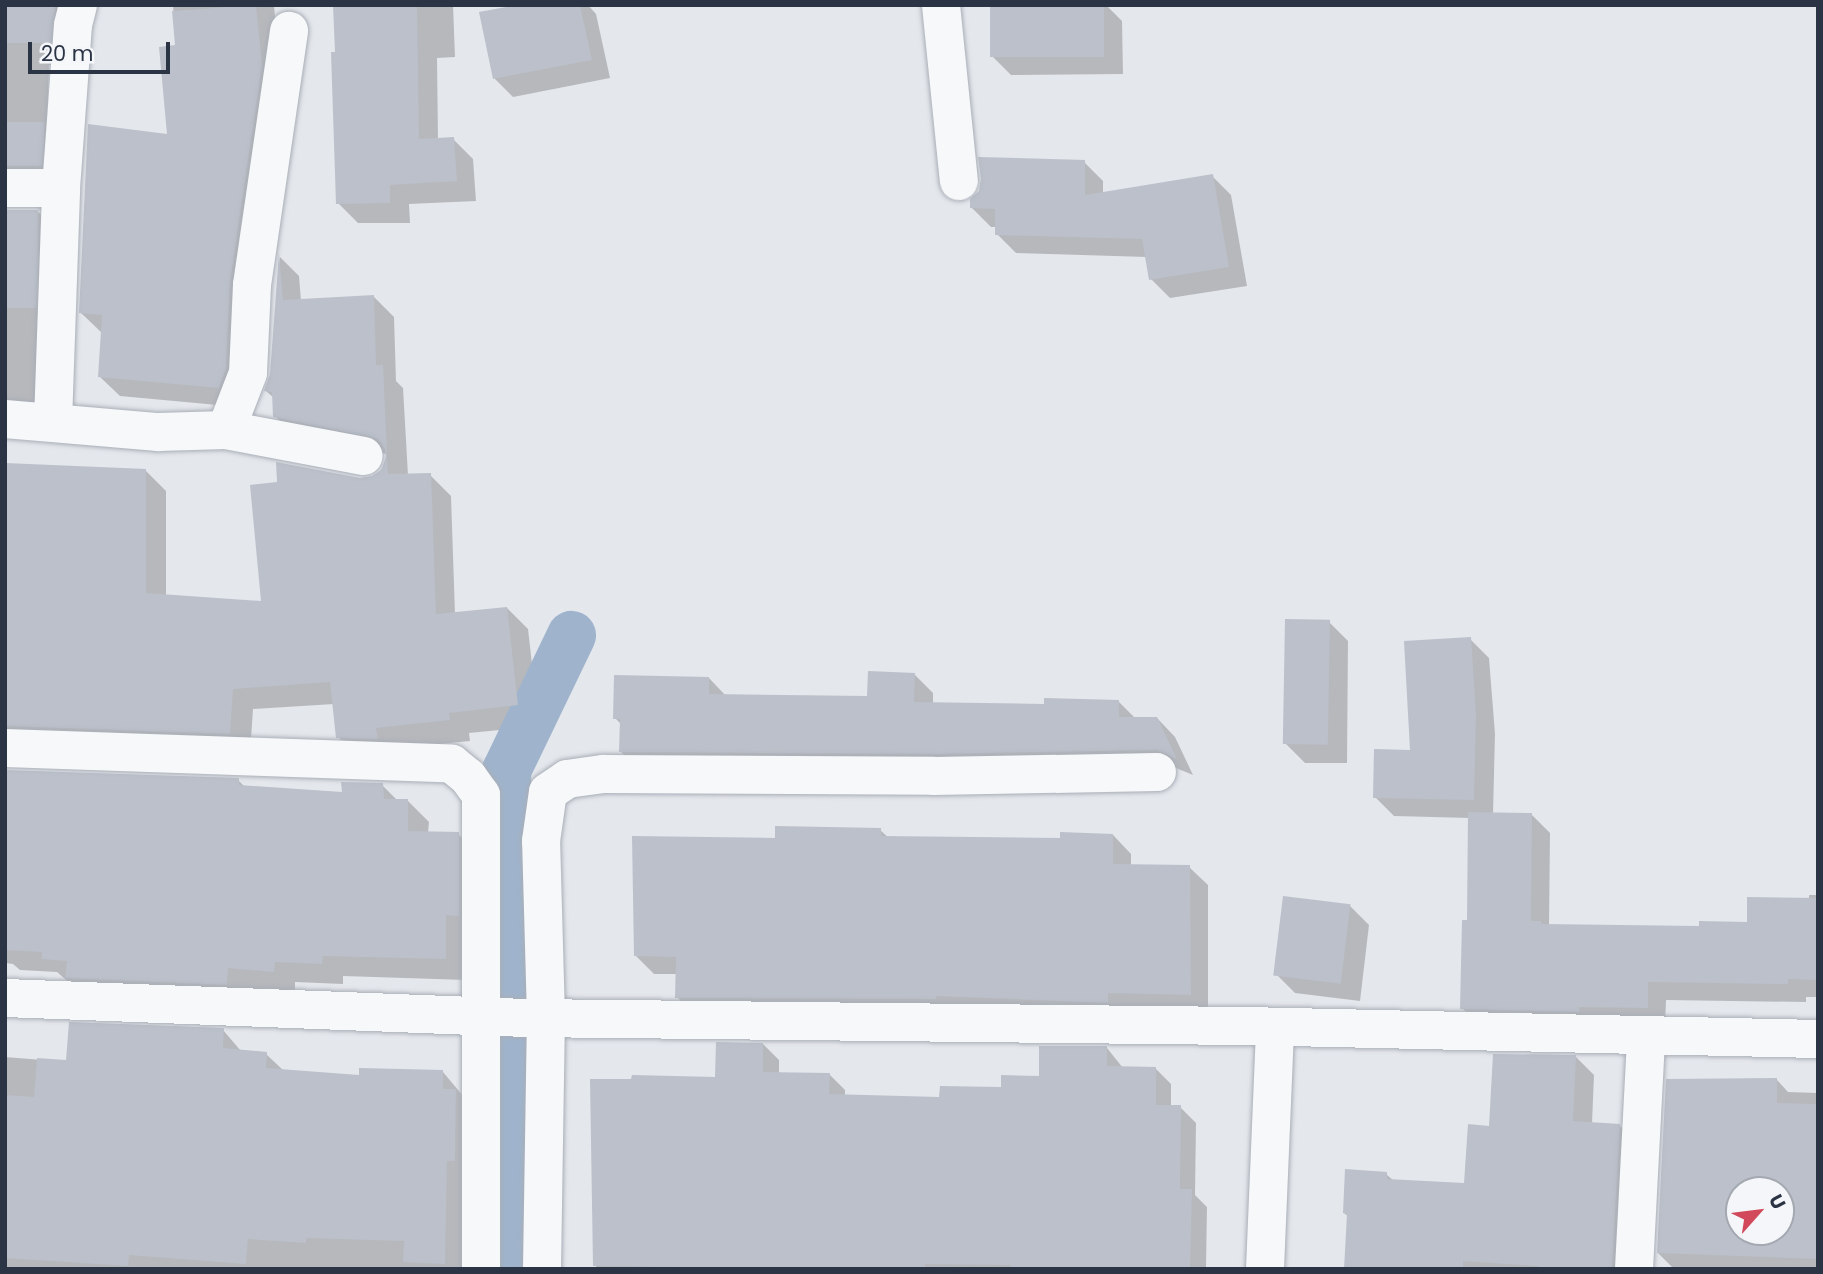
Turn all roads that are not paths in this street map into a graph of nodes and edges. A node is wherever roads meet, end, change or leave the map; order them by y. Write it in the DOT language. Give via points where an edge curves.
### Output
graph roads {
  1 [pos="78,5"];
  2 [pos="941,5"];
  3 [pos="289,32"];
  4 [pos="959,181"];
  5 [pos="5,188"];
  6 [pos="61,188"];
  7 [pos="5,419"];
  8 [pos="53,422"];
  9 [pos="226,430"];
  10 [pos="365,456"];
  11 [pos="5,748"];
  12 [pos="1157,772"];
  13 [pos="5,998"];
  14 [pos="512,1017"];
  15 [pos="1276,1029"];
  16 [pos="1646,1037"];
  17 [pos="1818,1039"];
  18 [pos="481,1269"];
  19 [pos="542,1269"];
  20 [pos="1265,1269"];
  21 [pos="1634,1269"];
  1 -- 6 [label="street"];
  2 -- 4 [label="street"];
  3 -- 9 [label="street" via="252,285 248,373"];
  5 -- 6 [label="street"];
  6 -- 8 [label="street"];
  7 -- 8 [label="street"];
  8 -- 9 [label="street" via="158,432"];
  9 -- 10 [label="street"];
  11 -- 14 [label="street" via="453,764 481,795"];
  12 -- 14 [label="street" via="934,776 652,773 567,779 548,792"];
  13 -- 14 [label="street"];
  14 -- 15 [label="street"];
  14 -- 18 [label="street"];
  14 -- 19 [label="street"];
  15 -- 16 [label="street"];
  15 -- 20 [label="street"];
  16 -- 17 [label="street"];
  16 -- 21 [label="street"];
}
